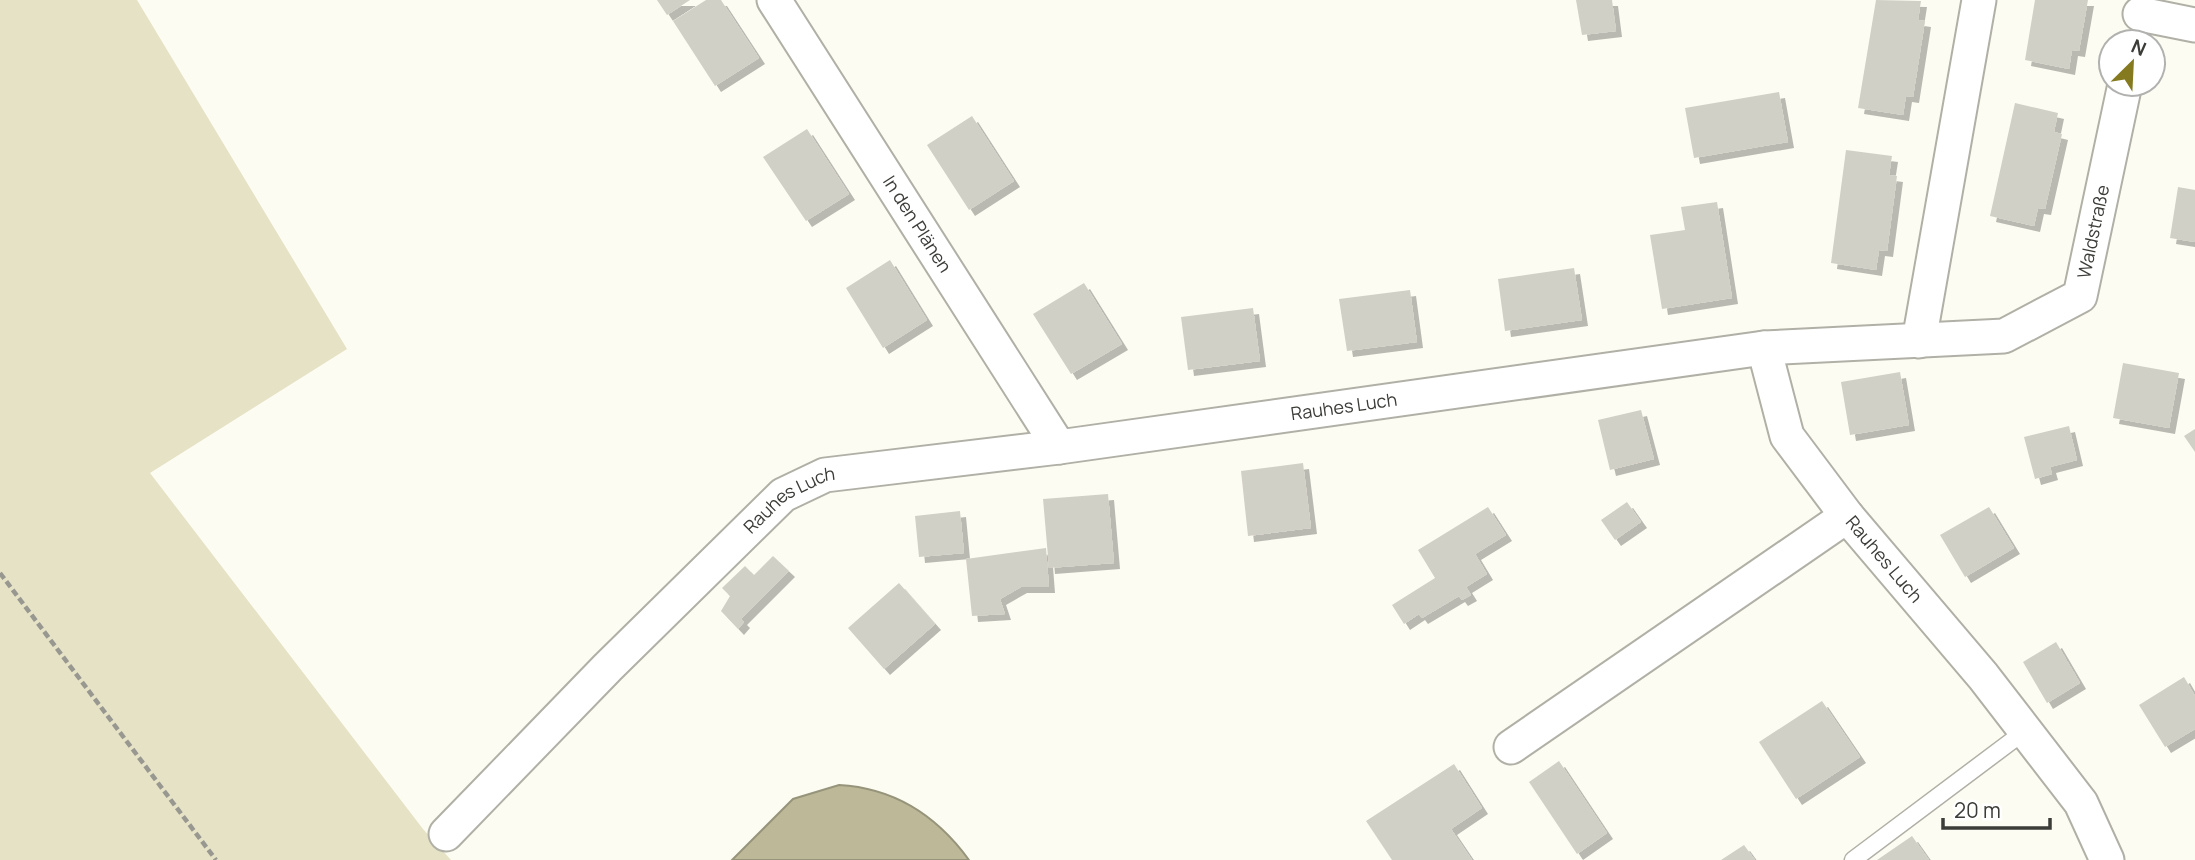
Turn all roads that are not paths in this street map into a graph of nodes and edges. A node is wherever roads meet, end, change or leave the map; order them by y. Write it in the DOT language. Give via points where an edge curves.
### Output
graph roads {
  1 [pos="774,0"];
  2 [pos="1979,0"];
  3 [pos="2139,19"];
  4 [pos="2195,25"];
  5 [pos="2122,98"];
  6 [pos="1919,341"];
  7 [pos="1764,348"];
  8 [pos="1059,447"];
  9 [pos="1847,516"];
  10 [pos="2025,731"];
  11 [pos="1511,747"];
  12 [pos="446,834"];
  13 [pos="1853,860"];
  14 [pos="2108,860"];
  1 -- 8 [label="street, In den Plänen"];
  2 -- 6 [label="street"];
  3 -- 4 [label="street"];
  5 -- 6 [label="street, Waldstraße" via="2080,296 2004,336"];
  6 -- 7 [label="street, Waldstraße"];
  7 -- 8 [label="street, Rauhes Luch"];
  7 -- 9 [label="street, Rauhes Luch" via="1787,436"];
  8 -- 12 [label="street, Rauhes Luch" via="825,475 783,495"];
  9 -- 10 [label="street, Rauhes Luch"];
  9 -- 11 [label="street"];
  10 -- 13 [label="lane"];
  10 -- 14 [label="street, Rauhes Luch" via="2081,803"];
}
